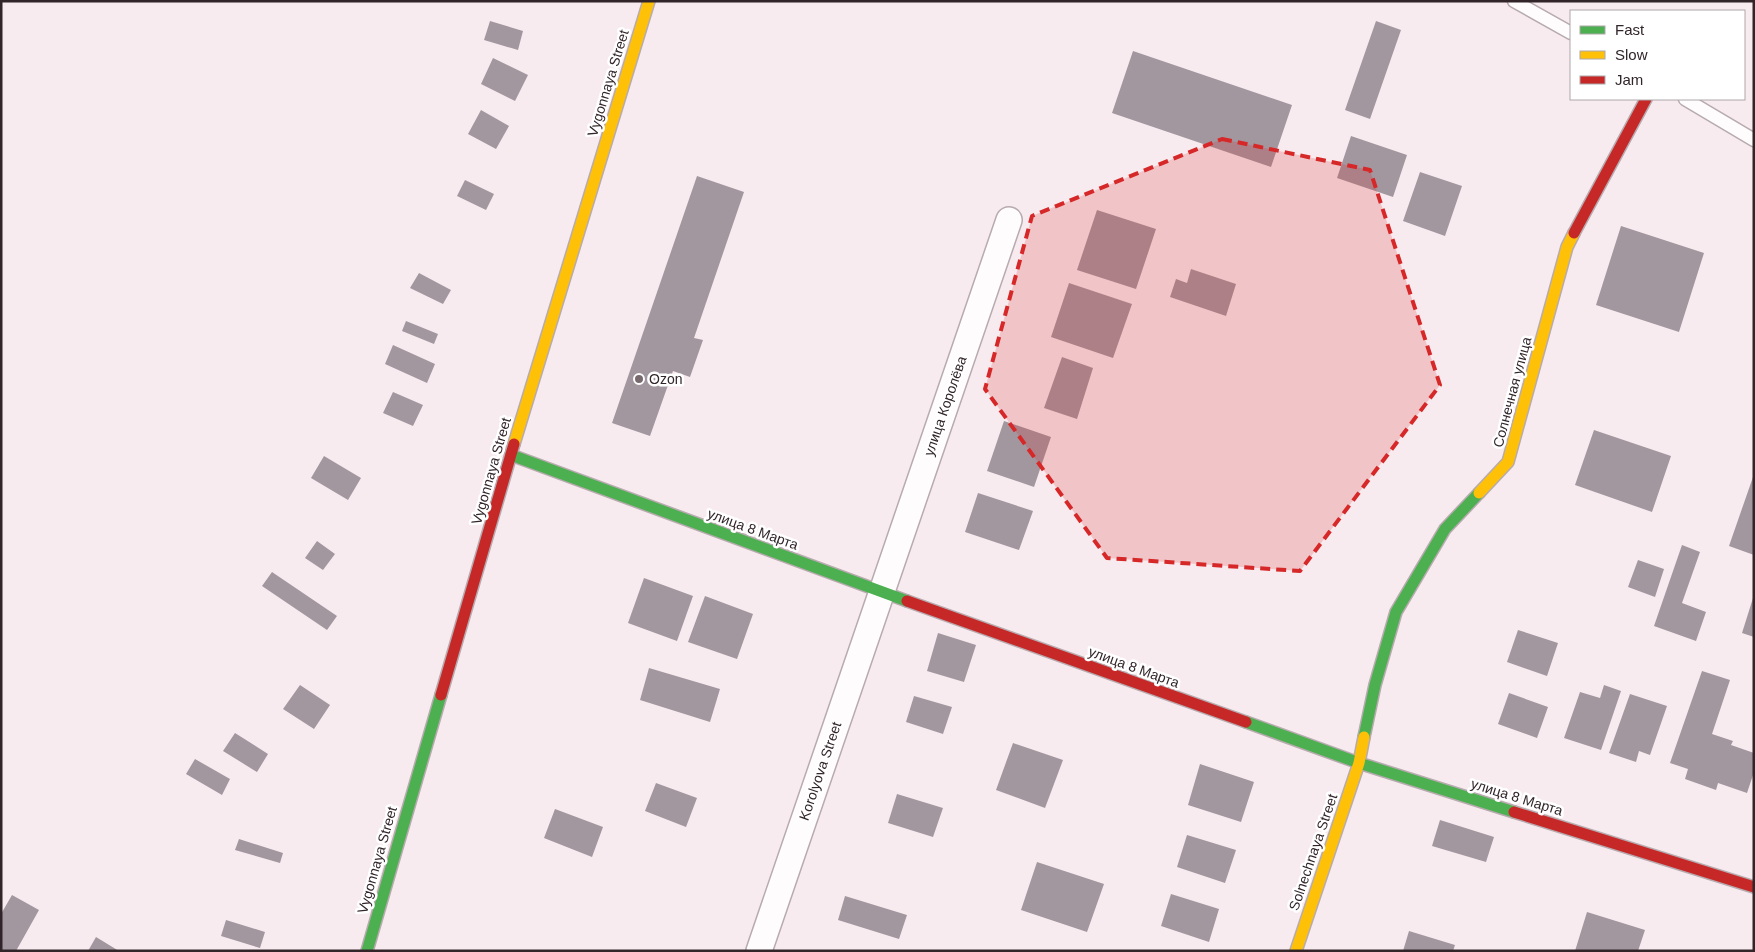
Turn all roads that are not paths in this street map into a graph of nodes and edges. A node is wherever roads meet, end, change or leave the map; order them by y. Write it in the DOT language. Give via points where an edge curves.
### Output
graph roads {
  1 [pos="649,1"];
  2 [pos="1514,1"];
  3 [pos="1570,33"];
  4 [pos="1645,100"];
  5 [pos="1687,100"];
  6 [pos="1754,140"];
  7 [pos="1009,220"];
  8 [pos="511,455"];
  9 [pos="882,592"];
  10 [pos="1359,763"];
  11 [pos="1753,885"];
  12 [pos="367,951"];
  13 [pos="758,951"];
  14 [pos="1296,951"];
  1 -- 8 [label="street, Vygonnaya Street"];
  2 -- 3 [label="lane"];
  4 -- 10 [label="street, Солнечная улица" via="1567,247 1508,462 1445,530 1396,612 1375,685"];
  5 -- 6 [label="lane"];
  7 -- 9 [label="street, улица Королёва"];
  8 -- 9 [label="street, улица 8 Марта"];
  8 -- 12 [label="street, Vygonnaya Street"];
  9 -- 10 [label="street, улица 8 Марта"];
  9 -- 13 [label="street, Korolyova Street"];
  10 -- 11 [label="street, улица 8 Марта"];
  10 -- 14 [label="street, Solnechnaya Street"];
}
